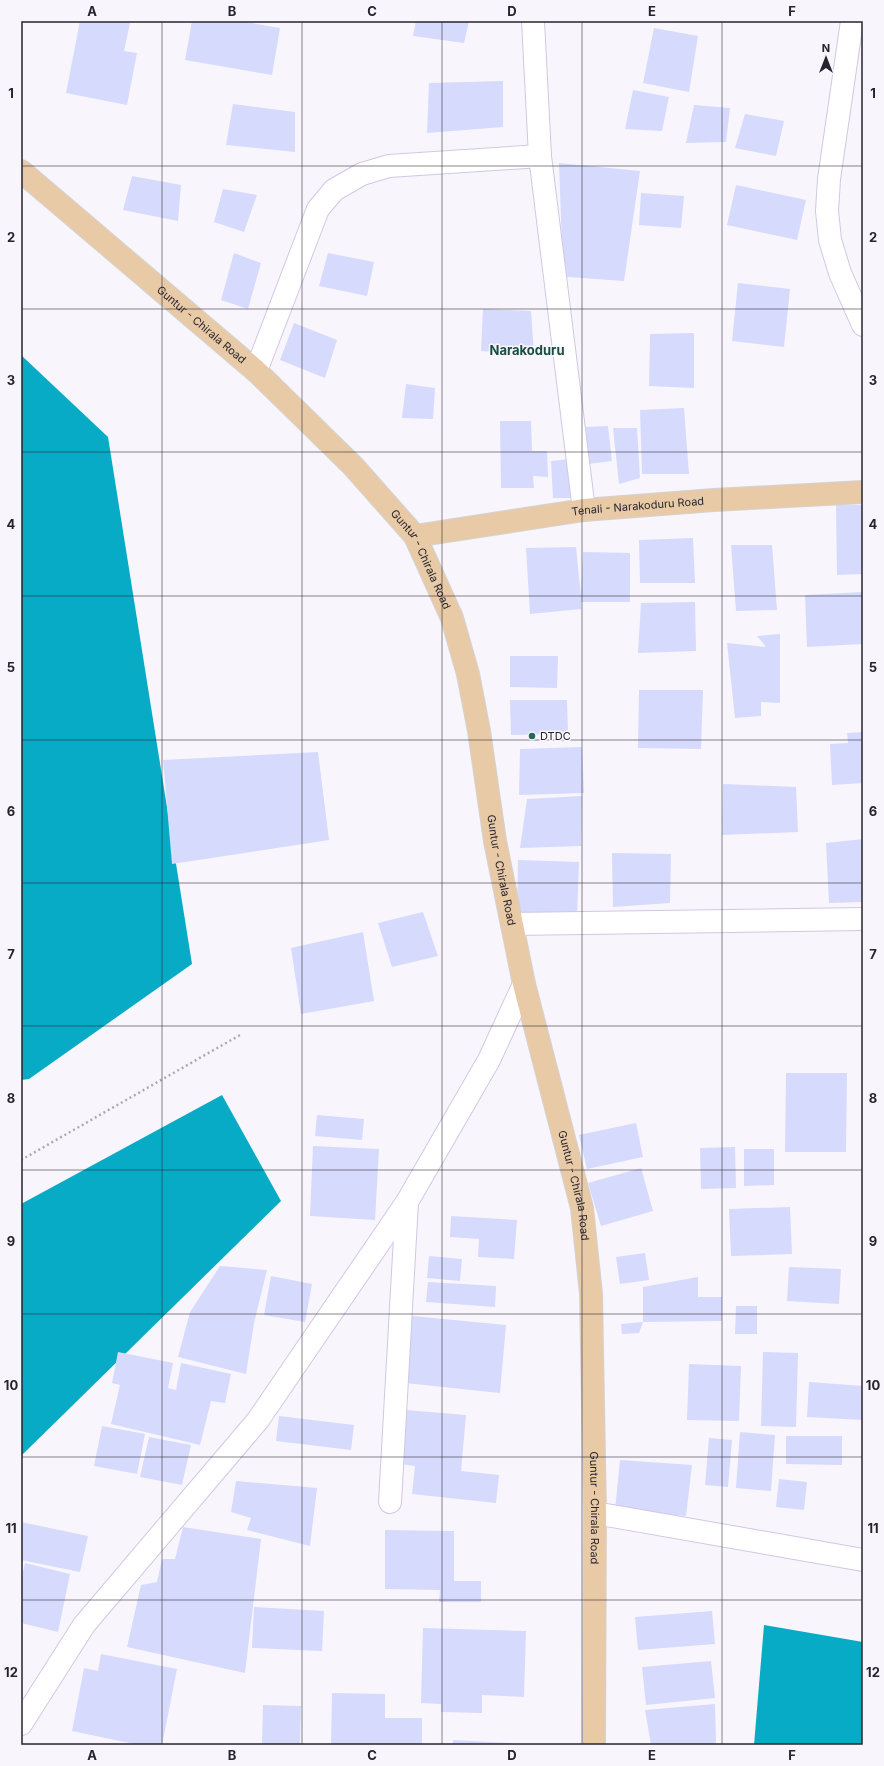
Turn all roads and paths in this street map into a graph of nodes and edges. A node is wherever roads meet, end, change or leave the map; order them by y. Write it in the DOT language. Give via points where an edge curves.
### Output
graph roads {
  1 [pos="533,21"];
  2 [pos="852,21"];
  3 [pos="540,156"];
  4 [pos="21,171"];
  5 [pos="863,325"];
  6 [pos="256,371"];
  7 [pos="863,492"];
  8 [pos="584,510"];
  9 [pos="415,536"];
  10 [pos="863,919"];
  11 [pos="512,924"];
  12 [pos="524,984"];
  13 [pos="240,1035"];
  14 [pos="21,1160"];
  15 [pos="407,1202"];
  16 [pos="390,1502"];
  17 [pos="595,1514"];
  18 [pos="863,1560"];
  19 [pos="21,1724"];
  20 [pos="594,1745"];
  1 -- 3 [label="street"];
  2 -- 5 [label="street" via="829,179 827,211 830,240 840,273"];
  3 -- 6 [label="street" via="389,166 362,174 334,190 318,209"];
  3 -- 8 [label="street"];
  4 -- 6 [label="main road, Guntur - Chirala Road"];
  6 -- 9 [label="main road, Guntur - Chirala Road" via="353,466"];
  7 -- 8 [label="main road, Tenali - Narakoduru Road" via="753,497"];
  8 -- 9 [label="main road, Tenali - Narakoduru Road"];
  9 -- 11 [label="main road, Guntur - Chirala Road" via="452,618 468,674 495,841"];
  10 -- 11 [label="street"];
  11 -- 12 [label="main road, Guntur - Chirala Road"];
  12 -- 15 [label="street" via="489,1060"];
  12 -- 17 [label="main road, Guntur - Chirala Road" via="582,1208 591,1294"];
  13 -- 14 [label="path"];
  15 -- 16 [label="street"];
  15 -- 19 [label="street" via="258,1420 84,1625"];
  17 -- 18 [label="street"];
  17 -- 20 [label="main road, Guntur - Chirala Road"];
}
